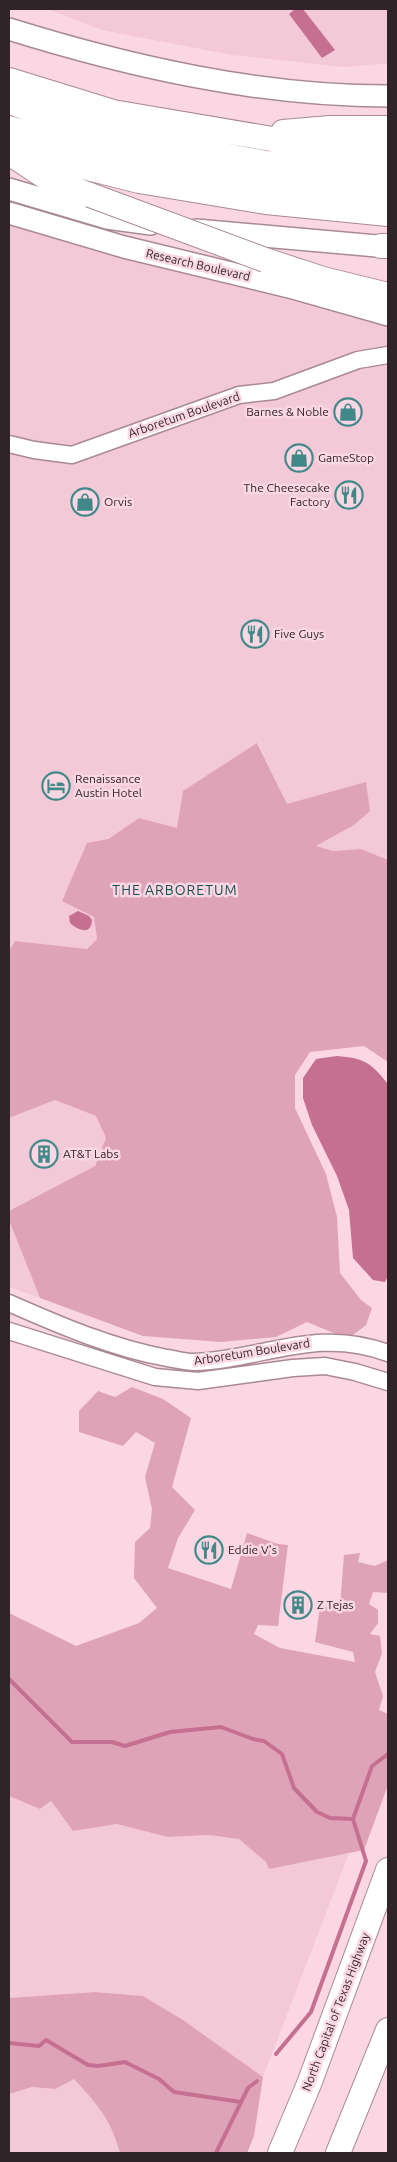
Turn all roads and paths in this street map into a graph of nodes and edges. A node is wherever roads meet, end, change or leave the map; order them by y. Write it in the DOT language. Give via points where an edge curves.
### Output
graph roads {
  1 [pos="9,29"];
  2 [pos="9,80"];
  3 [pos="388,96"];
  4 [pos="9,102"];
  5 [pos="9,128"];
  6 [pos="388,128"];
  7 [pos="245,135"];
  8 [pos="9,148"];
  9 [pos="388,148"];
  10 [pos="9,153"];
  11 [pos="388,171"];
  12 [pos="9,189"];
  13 [pos="388,190"];
  14 [pos="9,213"];
  15 [pos="388,214"];
  16 [pos="386,246"];
  17 [pos="388,295"];
  18 [pos="388,315"];
  19 [pos="388,355"];
  20 [pos="9,444"];
  21 [pos="9,1303"];
  22 [pos="9,1331"];
  23 [pos="387,1348"];
  24 [pos="382,1379"];
  25 [pos="388,1870"];
  26 [pos="388,2030"];
  27 [pos="280,2153"];
  28 [pos="338,2153"];
  1 -- 3 [label="main road" via="164,70 308,93"];
  2 -- 7 [label="highway" via="114,112"];
  4 -- 11 [label="highway" via="94,131 266,163"];
  5 -- 13 [label="highway" via="113,155 286,182"];
  6 -- 7 [label="highway" via="330,128"];
  7 -- 9 [label="highway" via="313,146"];
  8 -- 15 [label="highway" via="148,182 266,202"];
  10 -- 17 [label="highway, bridge" via="50,180 90,196 265,260"];
  12 -- 16 [label="main road" via="107,218 189,229"];
  14 -- 18 [label="main road, Research Boulevard" via="124,247 289,286"];
  19 -- 20 [label="street, Arboretum Boulevard" via="358,360 274,391 239,395 72,455"];
  21 -- 23 [label="street, Arboretum Boulevard" via="105,1341 152,1355 192,1362 321,1341"];
  22 -- 24 [label="street, Arboretum Boulevard" via="155,1377 198,1382 325,1366"];
  23 -- 24 [label="street, Arboretum Boulevard"];
  25 -- 27 [label="highway, North Capital of Texas Highway"];
  26 -- 28 [label="highway"];
}
